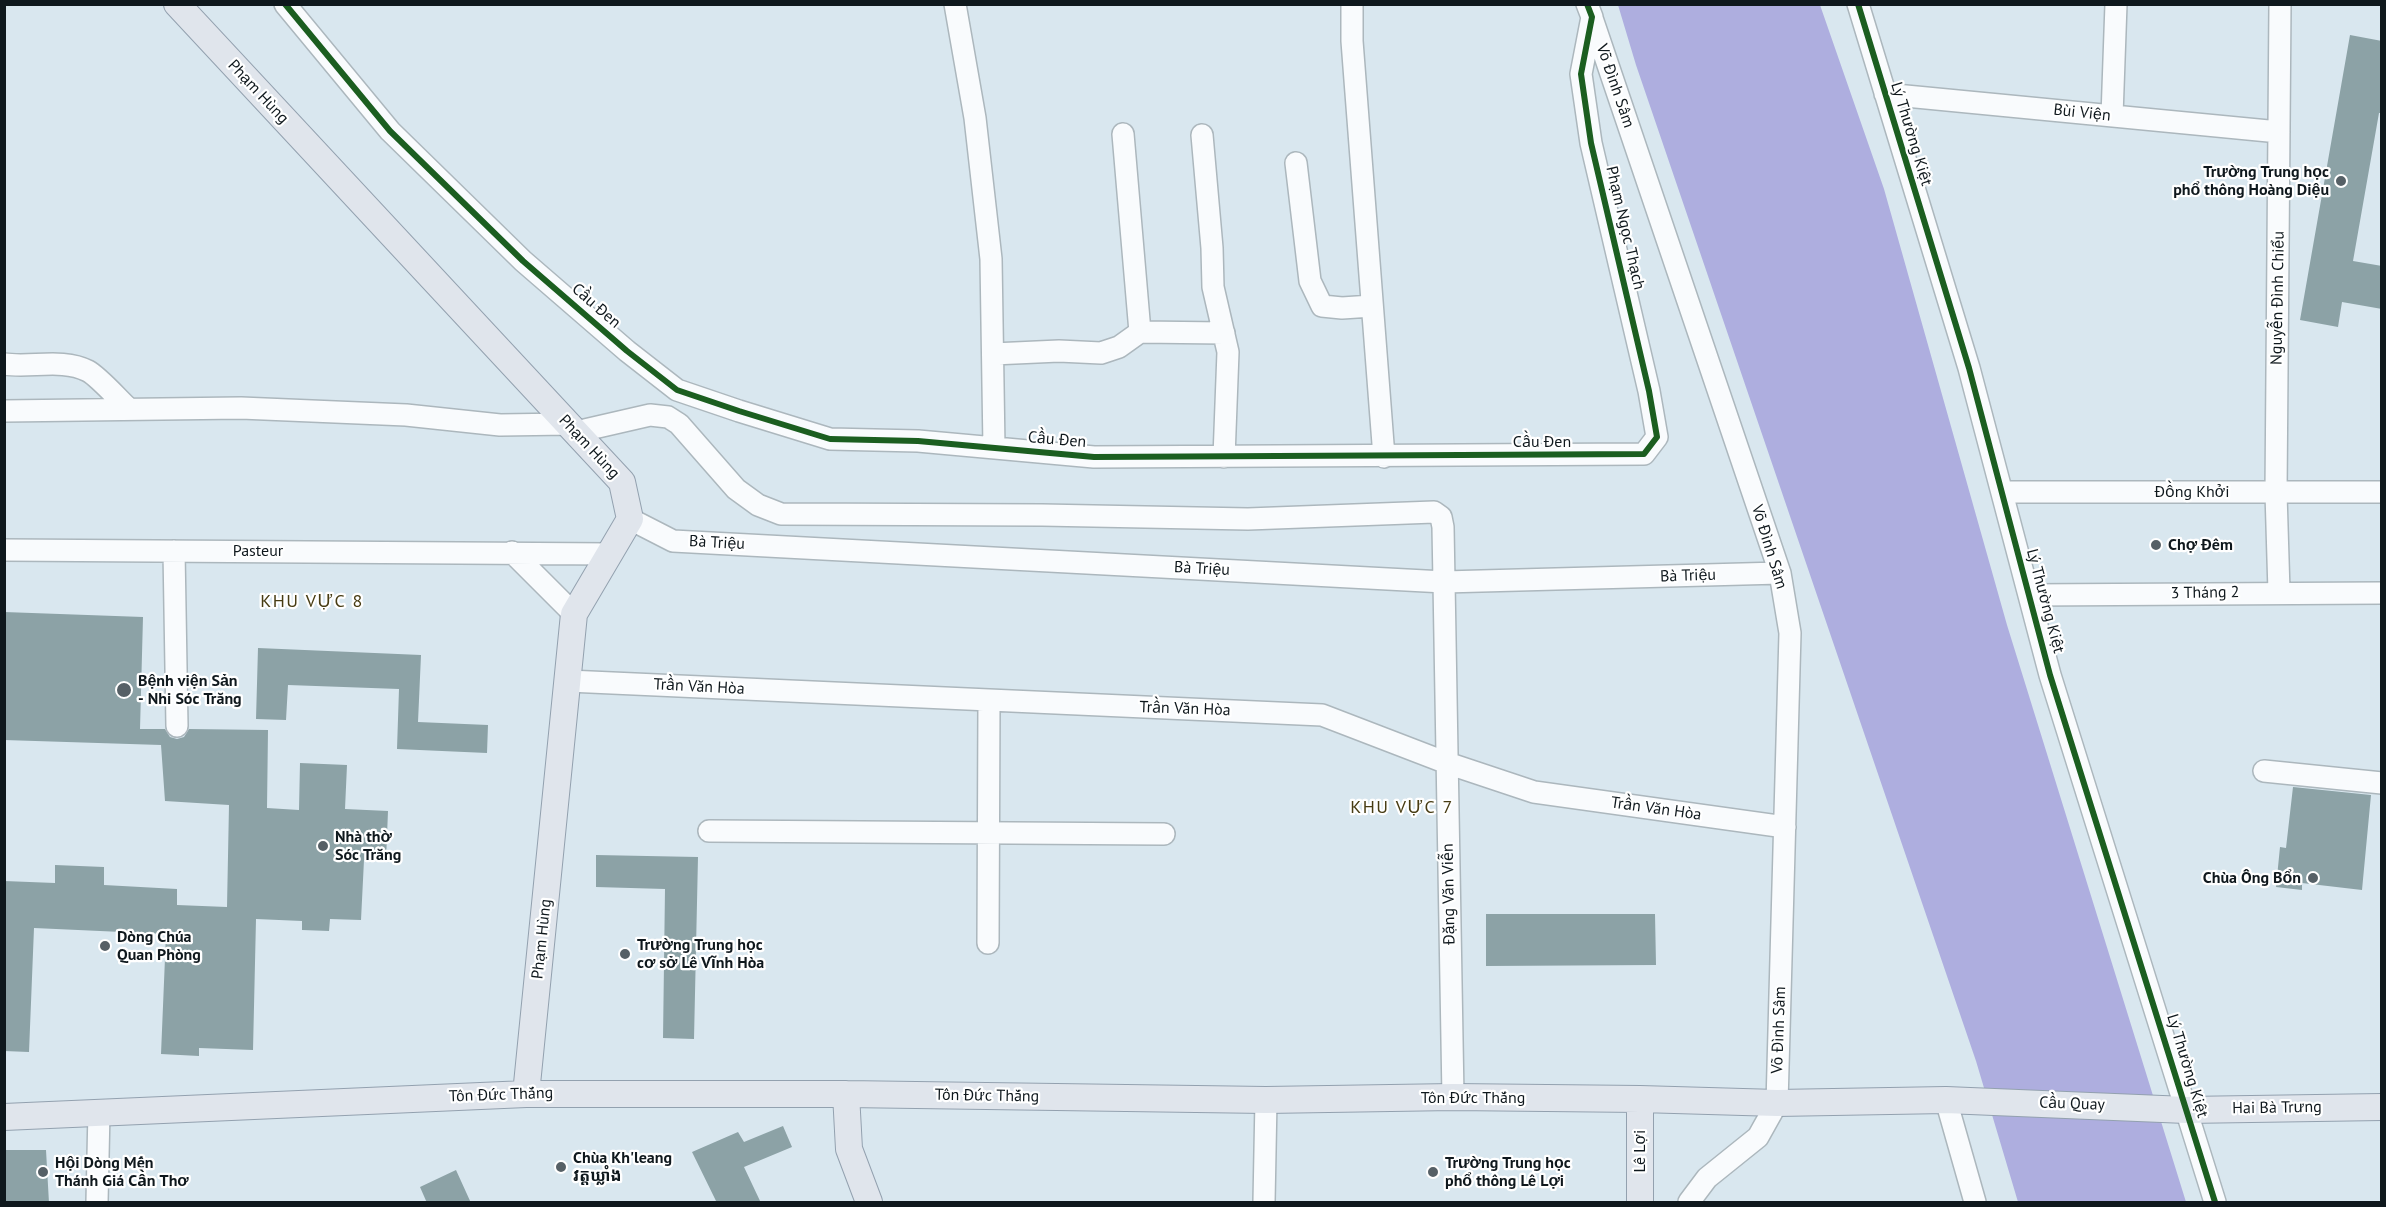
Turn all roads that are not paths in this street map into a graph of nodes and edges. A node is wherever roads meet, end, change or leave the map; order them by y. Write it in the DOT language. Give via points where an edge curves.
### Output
graph roads {
  1 [pos="177,4"];
  2 [pos="285,4"];
  3 [pos="956,4"];
  4 [pos="1352,4"];
  5 [pos="1858,4"];
  6 [pos="2116,4"];
  7 [pos="2280,4"];
  8 [pos="1589,11"];
  9 [pos="1885,94"];
  10 [pos="2112,116"];
  11 [pos="2279,132"];
  12 [pos="1123,134"];
  13 [pos="1202,135"];
  14 [pos="1296,163"];
  15 [pos="1372,306"];
  16 [pos="1140,333"];
  17 [pos="1224,333"];
  18 [pos="993,354"];
  19 [pos="4,364"];
  20 [pos="129,410"];
  21 [pos="4,411"];
  22 [pos="572,428"];
  23 [pos="994,448"];
  24 [pos="1644,454"];
  25 [pos="1224,457"];
  26 [pos="1384,457"];
  27 [pos="2002,492"];
  28 [pos="2382,492"];
  29 [pos="2276,493"];
  30 [pos="630,519"];
  31 [pos="4,550"];
  32 [pos="174,551"];
  33 [pos="512,552"];
  34 [pos="610,554"];
  35 [pos="1780,573"];
  36 [pos="1444,582"];
  37 [pos="2279,592"];
  38 [pos="2382,593"];
  39 [pos="2029,595"];
  40 [pos="574,614"];
  41 [pos="568,681"];
  42 [pos="989,701"];
  43 [pos="177,726"];
  44 [pos="1447,763"];
  45 [pos="2264,771"];
  46 [pos="2382,783"];
  47 [pos="1785,827"];
  48 [pos="709,831"];
  49 [pos="989,834"];
  50 [pos="1164,834"];
  51 [pos="988,943"];
  52 [pos="526,1094"];
  53 [pos="846,1094"];
  54 [pos="1453,1097"];
  55 [pos="1640,1099"];
  56 [pos="1266,1100"];
  57 [pos="1958,1100"];
  58 [pos="1777,1103"];
  59 [pos="2382,1107"];
  60 [pos="2180,1109"];
  61 [pos="99,1111"];
  62 [pos="4,1117"];
  63 [pos="98,1203"];
  64 [pos="869,1203"];
  65 [pos="1264,1203"];
  66 [pos="1640,1203"];
  67 [pos="1689,1203"];
  68 [pos="1976,1203"];
  69 [pos="2215,1203"];
  1 -- 22 [label="main road, Phạm Hùng"];
  2 -- 23 [label="street, Cầu Đen" via="390,131 523,261 677,390 830,439"];
  3 -- 18 [label="street" via="992,259"];
  4 -- 15 [label="street"];
  5 -- 9 [label="street, Lý Thường Kiệt"];
  6 -- 10 [label="street"];
  7 -- 11 [label="street, Nguyễn Đình Chiểu"];
  8 -- 24 [label="street, Phạm Ngọc Thạch" via="1581,74 1591,143 1650,390 1657,437"];
  8 -- 35 [label="street, Võ Đình Sâm"];
  9 -- 10 [label="street, Bùi Viện"];
  9 -- 27 [label="street, Lý Thường Kiệt" via="1969,368"];
  10 -- 11 [label="street, Bùi Viện"];
  11 -- 29 [label="street, Nguyễn Đình Chiểu"];
  12 -- 16 [label="street"];
  13 -- 17 [label="street" via="1213,287"];
  14 -- 15 [label="street" via="1310,281 1318,301 1322,306 1342,308"];
  15 -- 26 [label="street"];
  16 -- 17 [label="street"];
  16 -- 18 [label="street" via="1101,353"];
  17 -- 25 [label="street" via="1228,352"];
  18 -- 23 [label="street"];
  19 -- 20 [label="street" via="61,364 88,371"];
  20 -- 21 [label="street"];
  20 -- 22 [label="street" via="241,408"];
  22 -- 30 [label="main road, Phạm Hùng" via="622,482"];
  22 -- 36 [label="street, Đặng Văn Viễn" via="650,415 668,417 679,424 736,489 758,505 781,514 1248,519 1434,512 1441,517 1443,526"];
  23 -- 25 [label="street, Cầu Đen" via="1094,457"];
  24 -- 26 [label="street, Cầu Đen"];
  25 -- 26 [label="street, Cầu Đen"];
  27 -- 29 [label="street, Đồng Khởi"];
  27 -- 39 [label="street, Lý Thường Kiệt"];
  28 -- 29 [label="street, Đồng Khởi"];
  29 -- 37 [label="street, Nguyễn Đình Chiểu"];
  30 -- 34 [label="main road, Phạm Hùng"];
  30 -- 36 [label="street, Bà Triệu" via="673,540"];
  31 -- 32 [label="street, Pasteur"];
  32 -- 33 [label="street, Pasteur"];
  32 -- 43 [label="street"];
  33 -- 34 [label="street, Pasteur"];
  33 -- 40 [label="street"];
  34 -- 40 [label="main road, Phạm Hùng"];
  35 -- 36 [label="street, Bà Triệu"];
  35 -- 47 [label="street, Võ Đình Sâm" via="1790,633"];
  36 -- 44 [label="street, Đặng Văn Viễn"];
  37 -- 38 [label="street, 3 Tháng 2"];
  37 -- 39 [label="street, 3 Tháng 2"];
  39 -- 60 [label="street, Lý Thường Kiệt"];
  40 -- 41 [label="main road, Phạm Hùng"];
  41 -- 42 [label="street, Trần Văn Hòa"];
  41 -- 52 [label="main road, Phạm Hùng"];
  42 -- 44 [label="street, Trần Văn Hòa" via="1322,715"];
  42 -- 49 [label="street"];
  44 -- 47 [label="street, Trần Văn Hòa" via="1534,792"];
  44 -- 54 [label="street, Đặng Văn Viễn"];
  45 -- 46 [label="street"];
  47 -- 58 [label="street, Võ Đình Sâm"];
  48 -- 49 [label="street"];
  49 -- 50 [label="street"];
  49 -- 51 [label="street"];
  52 -- 53 [label="main road, Tôn Đức Thắng"];
  52 -- 61 [label="main road, Tôn Đức Thắng"];
  53 -- 56 [label="main road, Tôn Đức Thắng"];
  53 -- 64 [label="main road" via="849,1149"];
  54 -- 55 [label="main road, Tôn Đức Thắng"];
  54 -- 56 [label="main road, Tôn Đức Thắng"];
  55 -- 58 [label="main road, Tôn Đức Thắng"];
  55 -- 66 [label="main road, Lê Lợi"];
  56 -- 65 [label="street"];
  57 -- 58 [label="main road, Tôn Đức Thắng"];
  57 -- 60 [label="main road, Cầu Quay"];
  57 -- 68 [label="street"];
  58 -- 67 [label="street" via="1758,1137 1707,1178"];
  59 -- 60 [label="main road, Hai Bà Trưng"];
  60 -- 69 [label="street, Lý Thường Kiệt"];
  61 -- 62 [label="main road, Tôn Đức Thắng"];
  61 -- 63 [label="street"];
}
